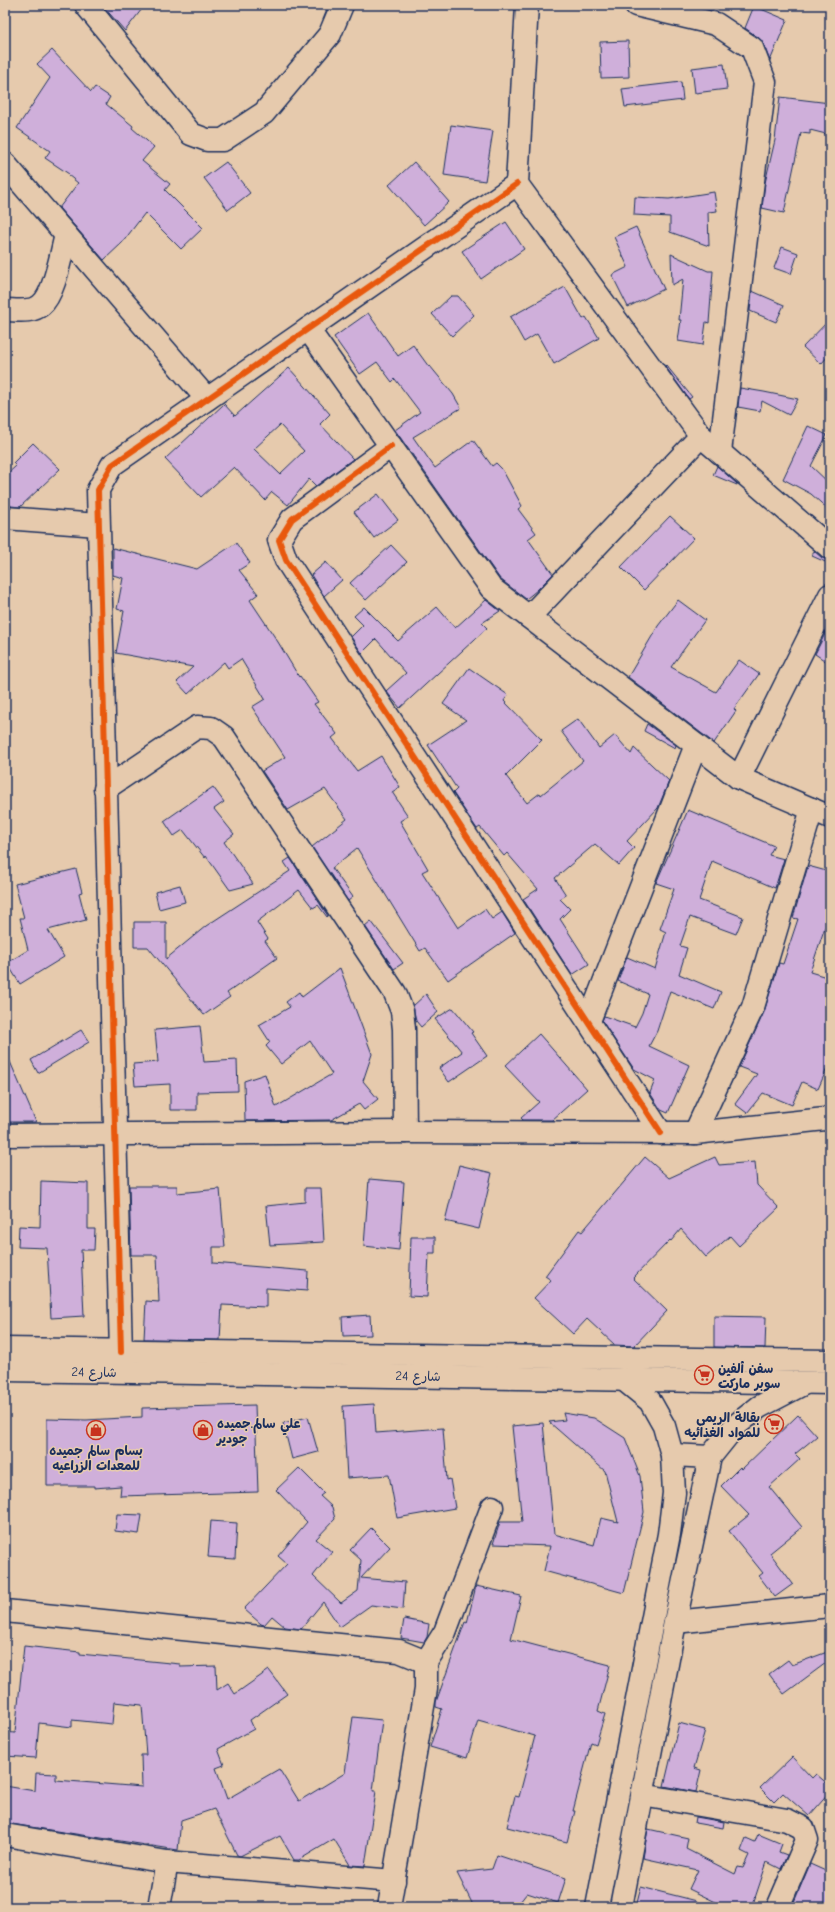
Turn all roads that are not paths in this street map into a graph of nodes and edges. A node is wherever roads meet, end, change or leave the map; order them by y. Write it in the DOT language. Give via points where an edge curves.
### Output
graph roads {
  1 [pos="86,5"];
  2 [pos="342,5"];
  3 [pos="527,5"];
  4 [pos="636,5"];
  5 [pos="5,164"];
  6 [pos="517,184"];
  7 [pos="66,235"];
  8 [pos="5,310"];
  9 [pos="308,329"];
  10 [pos="207,399"];
  11 [pos="701,436"];
  12 [pos="391,446"];
  13 [pos="720,452"];
  14 [pos="5,518"];
  15 [pos="98,525"];
  16 [pos="830,548"];
  17 [pos="830,595"];
  18 [pos="529,617"];
  19 [pos="696,745"];
  20 [pos="739,778"];
  21 [pos="105,790"];
  22 [pos="821,813"];
  23 [pos="589,1021"];
  24 [pos="830,1116"];
  25 [pos="405,1132"];
  26 [pos="661,1133"];
  27 [pos="695,1133"];
  28 [pos="5,1135"];
  29 [pos="115,1135"];
  30 [pos="5,1350"];
  31 [pos="121,1352"];
  32 [pos="830,1361"];
  33 [pos="5,1370"];
  34 [pos="623,1379"];
  35 [pos="807,1382"];
  36 [pos="830,1383"];
  37 [pos="672,1455"];
  38 [pos="710,1457"];
  39 [pos="492,1507"];
  40 [pos="830,1606"];
  41 [pos="5,1611"];
  42 [pos="675,1622"];
  43 [pos="426,1662"];
  44 [pos="642,1795"];
  45 [pos="5,1835"];
  46 [pos="167,1862"];
  47 [pos="394,1881"];
  48 [pos="159,1907"];
  49 [pos="389,1907"];
  50 [pos="597,1907"];
  51 [pos="621,1907"];
  52 [pos="778,1907"];
  1 -- 2 [label="street" via="191,134 207,140 223,140 264,113 330,34"];
  3 -- 6 [label="street"];
  4 -- 13 [label="street" via="716,24 752,48 766,82"];
  5 -- 7 [label="street"];
  6 -- 9 [label="street"];
  6 -- 11 [label="street"];
  7 -- 8 [label="street" via="50,294 41,306 26,311"];
  7 -- 10 [label="street"];
  9 -- 10 [label="street"];
  9 -- 12 [label="street"];
  10 -- 15 [label="street" via="112,465 98,490"];
  11 -- 13 [label="street"];
  11 -- 18 [label="street"];
  12 -- 18 [label="street" via="491,588"];
  12 -- 23 [label="street" via="292,519 279,540 286,560"];
  13 -- 16 [label="street"];
  14 -- 15 [label="street"];
  15 -- 21 [label="street"];
  17 -- 20 [label="street"];
  18 -- 19 [label="street"];
  19 -- 20 [label="street"];
  19 -- 23 [label="street"];
  20 -- 22 [label="street"];
  21 -- 25 [label="street" via="197,727 212,728 224,737 395,993 402,1011 404,1029"];
  21 -- 29 [label="street"];
  22 -- 27 [label="street" via="753,1007"];
  23 -- 26 [label="street"];
  24 -- 27 [label="street" via="825,1119"];
  25 -- 26 [label="street"];
  25 -- 29 [label="street"];
  26 -- 27 [label="street"];
  28 -- 29 [label="street"];
  29 -- 31 [label="street"];
  30 -- 31 [label="street, شارع 24"];
  31 -- 32 [label="street, شارع 24"];
  33 -- 34 [label="street, شارع 24"];
  34 -- 35 [label="street, شارع 24"];
  34 -- 37 [label="street" via="650,1401 664,1426"];
  35 -- 36 [label="street, شارع 24"];
  35 -- 38 [label="street" via="753,1412 735,1426"];
  37 -- 38 [label="street"];
  37 -- 50 [label="street" via="674,1493 669,1534"];
  38 -- 42 [label="street"];
  39 -- 43 [label="street" via="445,1632"];
  40 -- 42 [label="street"];
  41 -- 43 [label="street" via="399,1651"];
  42 -- 44 [label="street"];
  43 -- 47 [label="street" via="426,1689"];
  44 -- 51 [label="street"];
  44 -- 52 [label="street" via="787,1820 803,1828 807,1840"];
  45 -- 46 [label="street"];
  46 -- 47 [label="street"];
  46 -- 48 [label="street"];
  47 -- 49 [label="street"];
}
